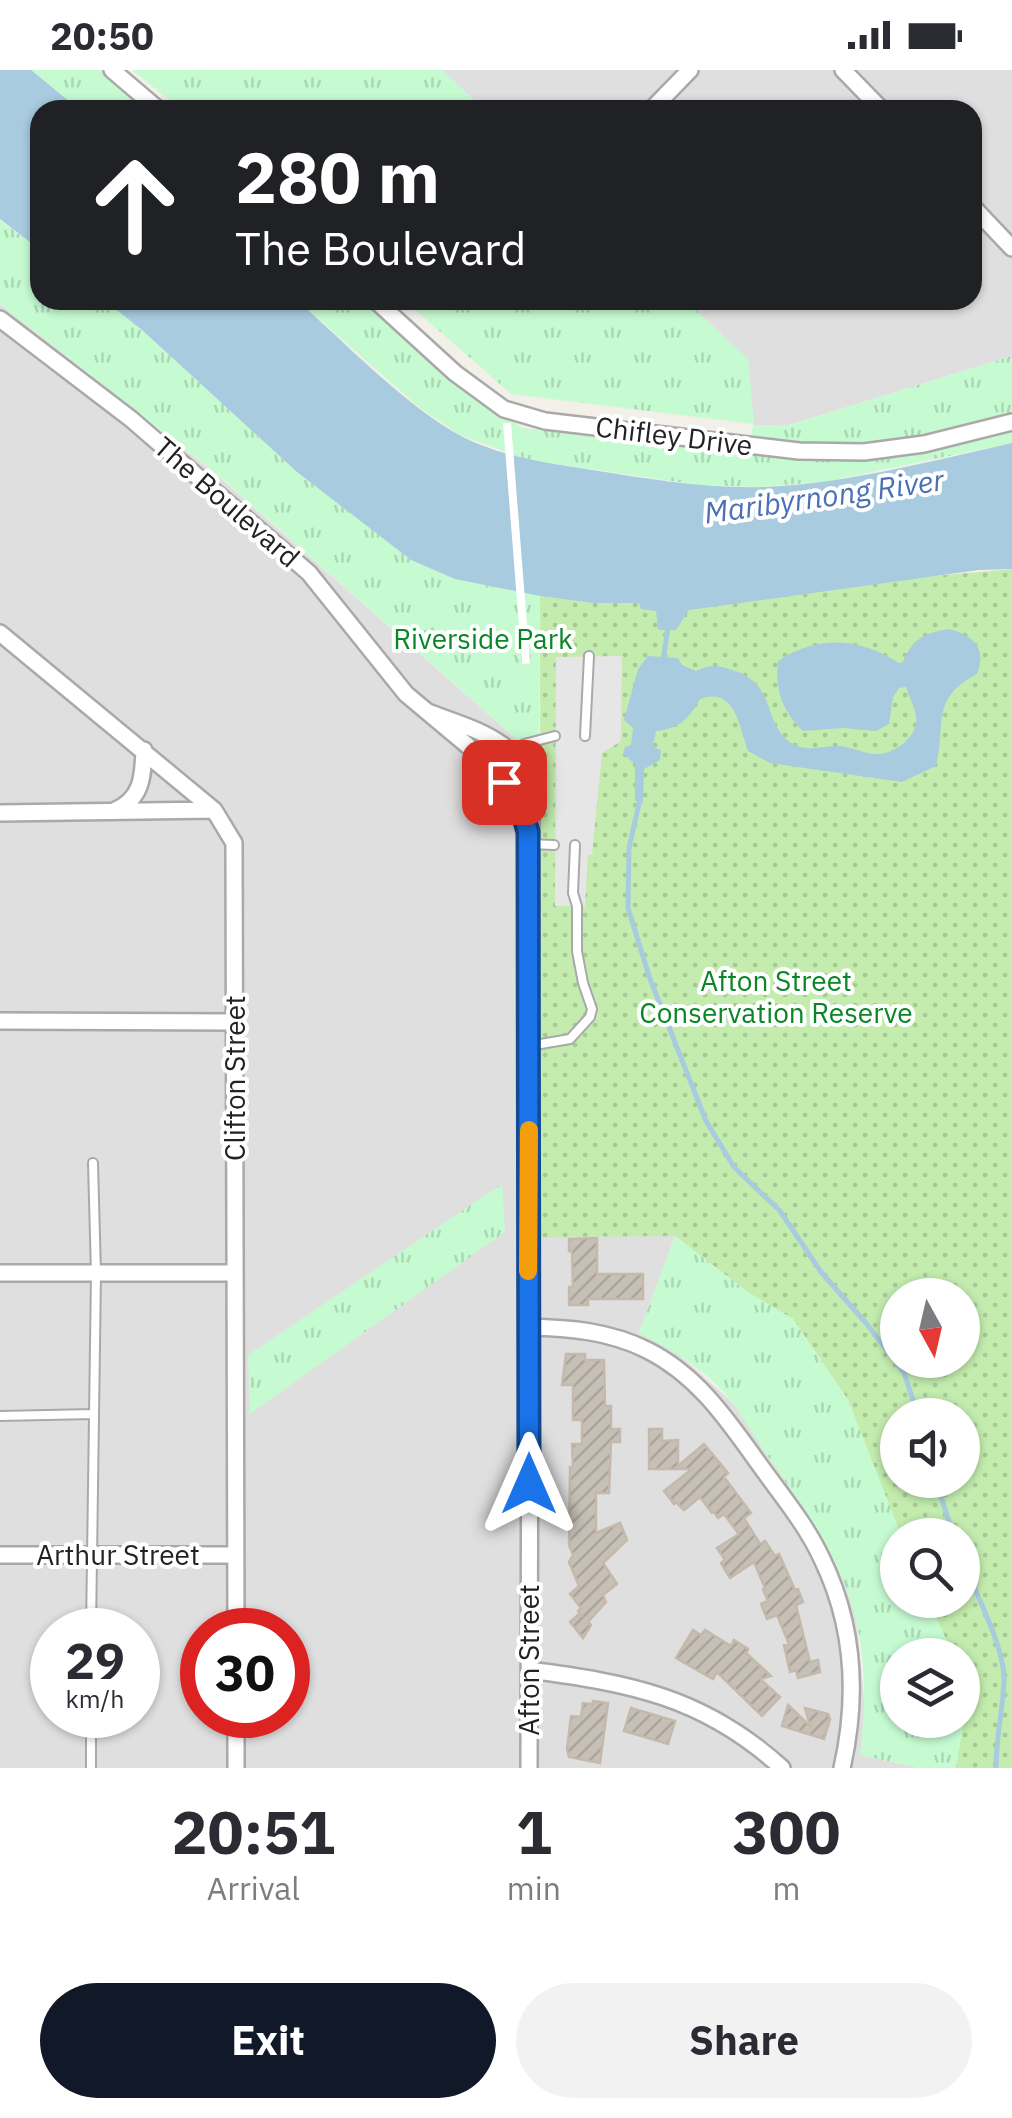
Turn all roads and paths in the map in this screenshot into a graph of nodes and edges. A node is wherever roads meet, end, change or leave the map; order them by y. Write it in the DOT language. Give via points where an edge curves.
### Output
graph roads {
  1 [pos="112,70"];
  2 [pos="690,70"];
  3 [pos="844,70"];
  4 [pos="147,100"];
  5 [pos="660,100"];
  6 [pos="872,100"];
  7 [pos="982,216"];
  8 [pos="1012,248"];
  9 [pos="386,310"];
  10 [pos="0,318"];
  11 [pos="1012,422"];
  12 [pos="0,634"];
  13 [pos="589,656"];
  14 [pos="428,712"];
  15 [pos="555,736"];
  16 [pos="585,736"];
  17 [pos="144,750"];
  18 [pos="513,752"];
  19 [pos="214,810"];
  20 [pos="110,812"];
  21 [pos="0,813"];
  22 [pos="529,838"];
  23 [pos="554,845"];
  24 [pos="576,845"];
  25 [pos="0,1022"];
  26 [pos="236,1022"];
  27 [pos="529,1046"];
  28 [pos="94,1162"];
  29 [pos="0,1273"];
  30 [pos="96,1273"];
  31 [pos="235,1273"];
  32 [pos="528,1327"];
  33 [pos="93,1414"];
  34 [pos="0,1416"];
  35 [pos="90,1554"];
  36 [pos="0,1555"];
  37 [pos="236,1555"];
  38 [pos="90,1608"];
  39 [pos="236,1608"];
  40 [pos="529,1670"];
  41 [pos="91,1738"];
  42 [pos="236,1738"];
  43 [pos="91,1768"];
  44 [pos="236,1768"];
  45 [pos="529,1768"];
  46 [pos="782,1768"];
  47 [pos="842,1768"];
  1 -- 4 [label="street"];
  2 -- 5 [label="street"];
  3 -- 6 [label="street"];
  7 -- 8 [label="street"];
  9 -- 11 [label="street, Chifley Drive" via="504,409 546,422 864,452"];
  10 -- 14 [label="street, The Boulevard" via="131,418 284,549"];
  12 -- 17 [label="street, Clifton Street"];
  13 -- 16 [label="lane"];
  14 -- 18 [label="street, The Boulevard"];
  14 -- 22 [label="street, The Boulevard" via="466,740 504,782 522,810"];
  15 -- 18 [label="lane"];
  17 -- 19 [label="street, Clifton Street"];
  17 -- 20 [label="street" via="134,800"];
  18 -- 22 [label="street" via="528,781"];
  19 -- 20 [label="street"];
  19 -- 26 [label="street, Clifton Street" via="234,843 236,861"];
  20 -- 21 [label="street"];
  22 -- 23 [label="lane"];
  22 -- 27 [label="street, Afton Street"];
  24 -- 27 [label="lane" via="578,951 592,1009 570,1039"];
  25 -- 26 [label="street"];
  26 -- 31 [label="street, Clifton Street"];
  27 -- 32 [label="street, Afton Street"];
  28 -- 30 [label="lane"];
  29 -- 30 [label="street"];
  30 -- 31 [label="street"];
  30 -- 33 [label="lane"];
  31 -- 37 [label="street, Clifton Street"];
  32 -- 40 [label="street, Afton Street"];
  32 -- 47 [label="street" via="598,1332 669,1362 712,1401 774,1484 822,1559 844,1622 852,1690"];
  33 -- 34 [label="lane"];
  33 -- 35 [label="lane"];
  35 -- 36 [label="street, Arthur Street"];
  35 -- 37 [label="street, Arthur Street"];
  35 -- 38 [label="lane"];
  37 -- 39 [label="street, Clifton Street"];
  40 -- 45 [label="street, Afton Street"];
  40 -- 46 [label="street" via="666,1696 724,1723"];
  41 -- 43 [label="lane"];
  42 -- 44 [label="street"];
}
